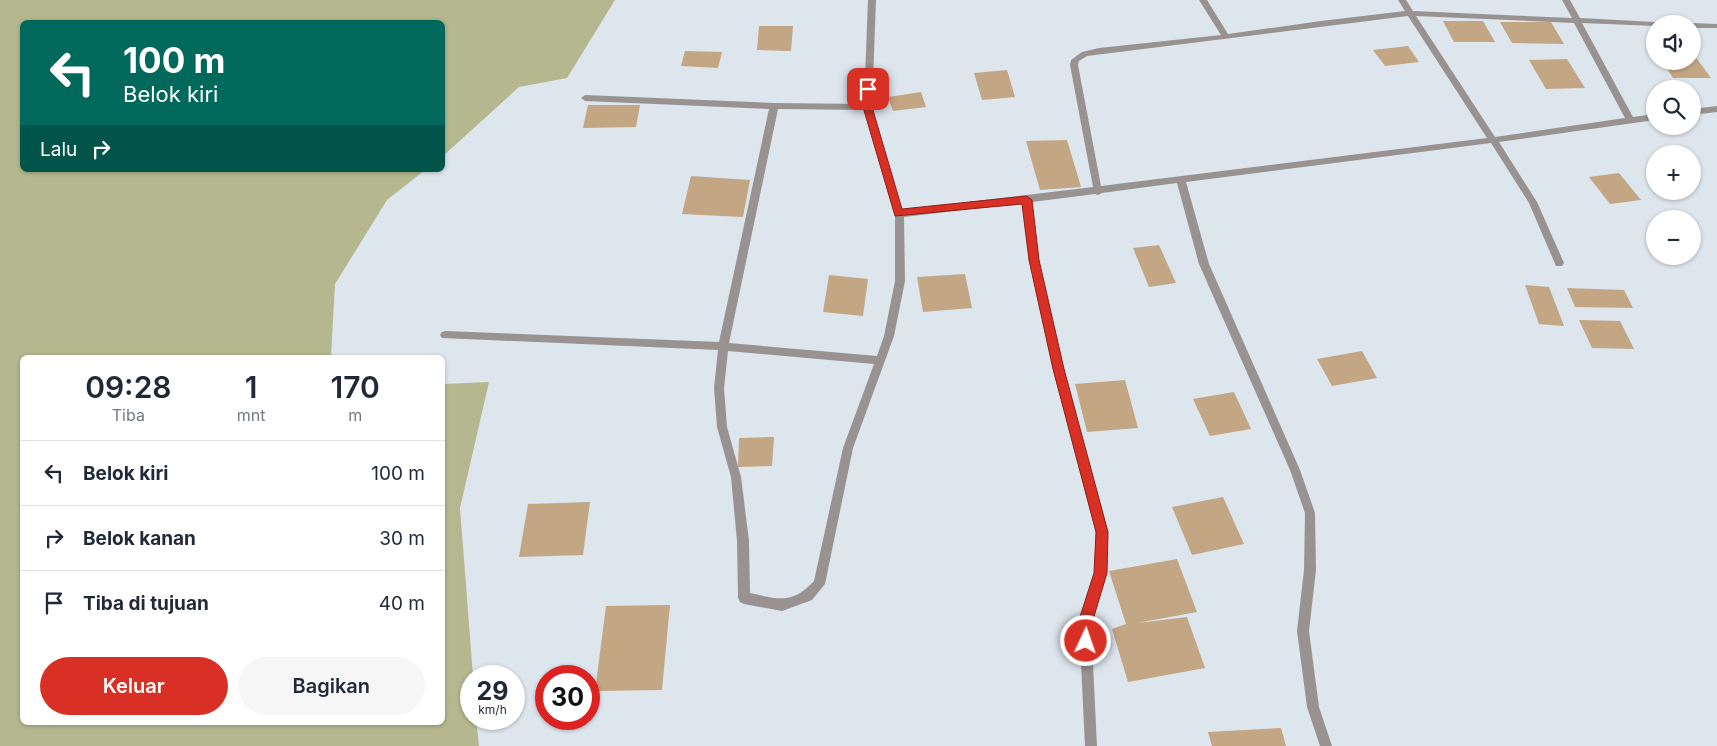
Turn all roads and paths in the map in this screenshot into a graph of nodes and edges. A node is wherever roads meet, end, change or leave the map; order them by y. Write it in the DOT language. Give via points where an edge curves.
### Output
graph roads {
  1 [pos="872,0"];
  2 [pos="1203,0"];
  3 [pos="1402,0"];
  4 [pos="1566,0"];
  5 [pos="1411,14"];
  6 [pos="1576,22"];
  7 [pos="1646,24"];
  8 [pos="1701,25"];
  9 [pos="1717,26"];
  10 [pos="1226,36"];
  11 [pos="585,98"];
  12 [pos="774,106"];
  13 [pos="868,107"];
  14 [pos="1717,109"];
  15 [pos="1701,111"];
  16 [pos="1646,118"];
  17 [pos="1631,120"];
  18 [pos="1493,140"];
  19 [pos="1181,181"];
  20 [pos="1098,192"];
  21 [pos="1027,200"];
  22 [pos="899,214"];
  23 [pos="1559,263"];
  24 [pos="445,335"];
  25 [pos="723,346"];
  26 [pos="879,360"];
  27 [pos="1091,746"];
  28 [pos="1326,746"];
  1 -- 13 [label="street"];
  2 -- 10 [label="street"];
  3 -- 5 [label="street"];
  4 -- 6 [label="street"];
  5 -- 6 [label="street"];
  5 -- 10 [label="street"];
  5 -- 18 [label="street"];
  6 -- 7 [label="street"];
  6 -- 17 [label="street"];
  8 -- 9 [label="street"];
  10 -- 20 [label="street" via="1099,50 1075,60"];
  11 -- 12 [label="street"];
  12 -- 13 [label="street"];
  12 -- 25 [label="street"];
  13 -- 22 [label="street"];
  14 -- 15 [label="street"];
  16 -- 17 [label="street"];
  17 -- 18 [label="street"];
  18 -- 19 [label="street"];
  18 -- 23 [label="street" via="1533,202"];
  19 -- 20 [label="street"];
  19 -- 28 [label="street" via="1204,264 1295,470 1310,513 1310,570 1303,631 1313,707"];
  20 -- 21 [label="street"];
  21 -- 22 [label="street"];
  21 -- 27 [label="street" via="1034,260 1058,369 1102,532 1100,573 1085,623"];
  22 -- 26 [label="street" via="900,281 889,336"];
  24 -- 25 [label="street"];
  25 -- 26 [label="street"];
  25 -- 26 [label="street" via="719,388 722,427 736,477 743,541 744,598 782,604 808,596 819,584 848,448"];
}
